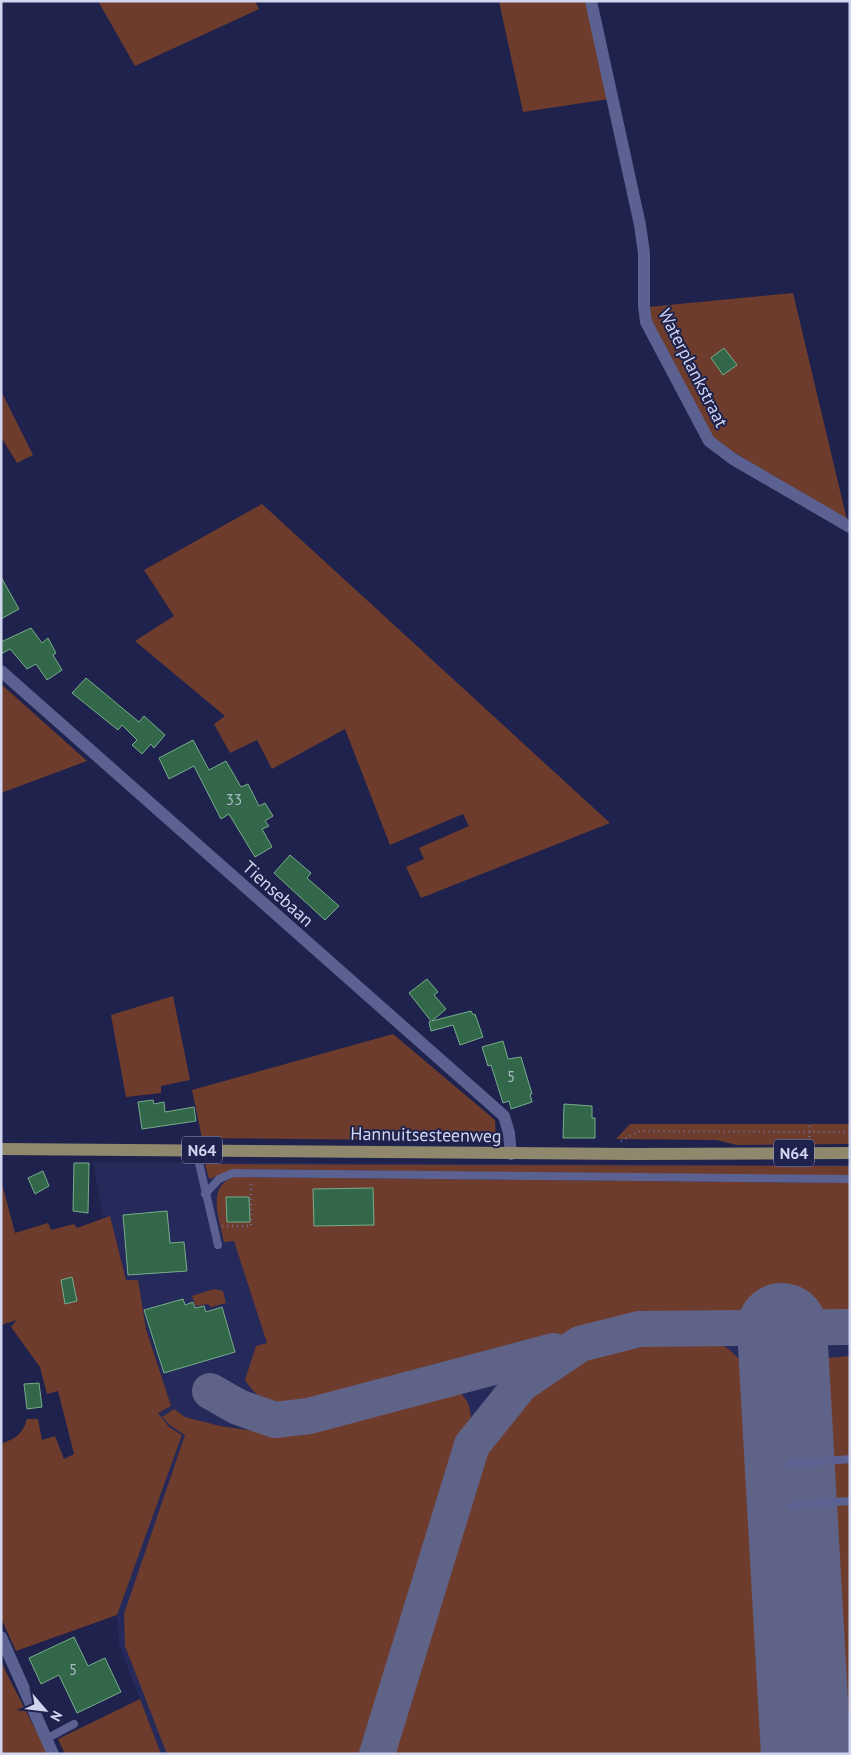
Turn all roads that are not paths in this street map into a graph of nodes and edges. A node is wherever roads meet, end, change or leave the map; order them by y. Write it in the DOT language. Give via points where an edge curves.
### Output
graph roads {
  1 [pos="592,1"];
  2 [pos="850,527"];
  3 [pos="1,671"];
  4 [pos="1,1149"];
  5 [pos="196,1150"];
  6 [pos="850,1153"];
  7 [pos="511,1154"];
  8 [pos="850,1179"];
  9 [pos="205,1194"];
  10 [pos="218,1245"];
  11 [pos="850,1459"];
  12 [pos="790,1464"];
  13 [pos="850,1501"];
  14 [pos="792,1505"];
  15 [pos="1,1637"];
  16 [pos="74,1724"];
  17 [pos="46,1739"];
  18 [pos="53,1754"];
  1 -- 2 [label="street, Waterplankstraat" via="640,225 644,253 644,315 650,330 709,441 733,459"];
  3 -- 7 [label="street, Tiensebaan" via="504,1116"];
  4 -- 5 [label="main road, Hannuitsesteenweg / N64"];
  5 -- 7 [label="main road, Hannuitsesteenweg / N64"];
  5 -- 9 [label="lane"];
  6 -- 7 [label="main road, Hannuitsesteenweg / N64"];
  8 -- 9 [label="lane" via="233,1173 219,1179"];
  9 -- 10 [label="lane"];
  11 -- 12 [label="lane"];
  13 -- 14 [label="lane"];
  15 -- 17 [label="street"];
  16 -- 17 [label="lane"];
  17 -- 18 [label="street"];
}
